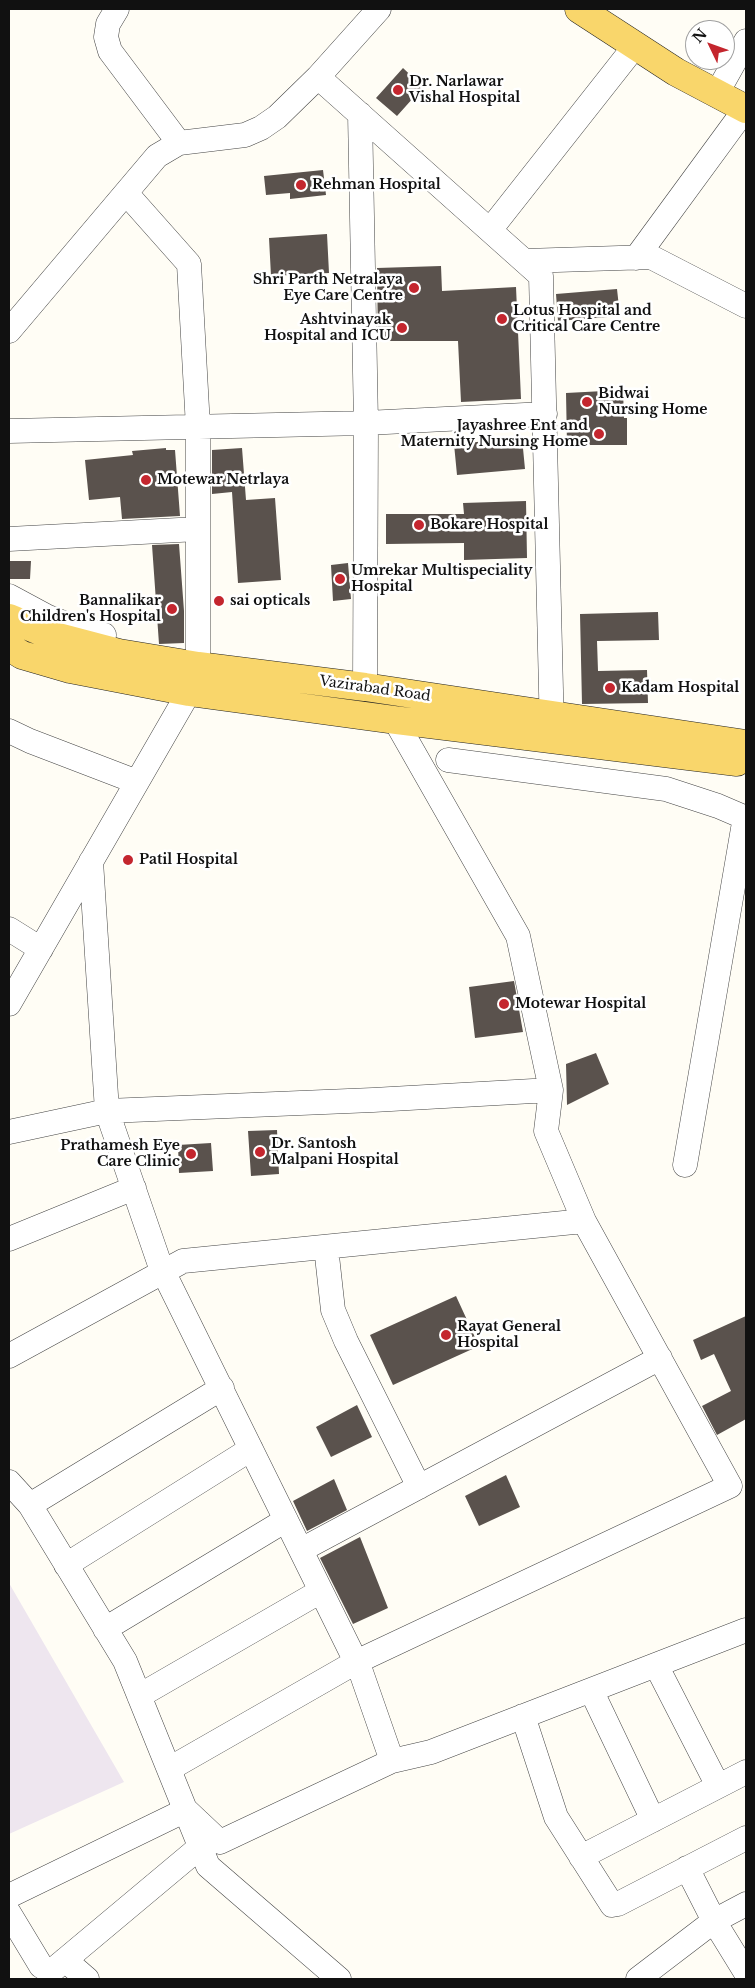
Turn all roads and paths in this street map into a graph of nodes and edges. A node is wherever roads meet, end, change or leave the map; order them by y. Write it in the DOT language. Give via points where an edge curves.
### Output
graph roads {
  1 [pos="117,9"];
  2 [pos="379,9"];
  3 [pos="578,9"];
  4 [pos="746,41"];
  5 [pos="635,46"];
  6 [pos="318,77"];
  7 [pos="717,93"];
  8 [pos="746,108"];
  9 [pos="360,114"];
  10 [pos="178,143"];
  11 [pos="126,193"];
  12 [pos="490,230"];
  13 [pos="636,258"];
  14 [pos="525,261"];
  15 [pos="746,306"];
  16 [pos="9,331"];
  17 [pos="545,414"];
  18 [pos="366,423"];
  19 [pos="198,427"];
  20 [pos="9,431"];
  21 [pos="198,528"];
  22 [pos="9,539"];
  23 [pos="9,596"];
  24 [pos="9,618"];
  25 [pos="9,647"];
  26 [pos="198,660"];
  27 [pos="288,676"];
  28 [pos="365,687"];
  29 [pos="189,692"];
  30 [pos="284,705"];
  31 [pos="395,720"];
  32 [pos="552,727"];
  33 [pos="9,730"];
  34 [pos="746,744"];
  35 [pos="448,760"];
  36 [pos="746,763"];
  37 [pos="137,782"];
  38 [pos="745,818"];
  39 [pos="91,861"];
  40 [pos="9,929"];
  41 [pos="41,949"];
  42 [pos="9,1004"];
  43 [pos="551,1090"];
  44 [pos="107,1111"];
  45 [pos="9,1132"];
  46 [pos="685,1165"];
  47 [pos="134,1188"];
  48 [pos="584,1221"];
  49 [pos="9,1239"];
  50 [pos="326,1247"];
  51 [pos="164,1273"];
  52 [pos="9,1356"];
  53 [pos="660,1358"];
  54 [pos="222,1388"];
  55 [pos="251,1449"];
  56 [pos="9,1482"];
  57 [pos="419,1487"];
  58 [pos="30,1505"];
  59 [pos="286,1520"];
  60 [pos="301,1550"];
  61 [pos="66,1565"];
  62 [pos="321,1591"];
  63 [pos="105,1629"];
  64 [pos="746,1630"];
  65 [pos="356,1662"];
  66 [pos="656,1665"];
  67 [pos="591,1690"];
  68 [pos="139,1696"];
  69 [pos="523,1716"];
  70 [pos="392,1761"];
  71 [pos="169,1769"];
  72 [pos="746,1772"];
  73 [pos="718,1786"];
  74 [pos="186,1810"];
  75 [pos="653,1820"];
  76 [pos="746,1838"];
  77 [pos="200,1846"];
  78 [pos="581,1857"];
  79 [pos="687,1868"];
  80 [pos="9,1896"];
  81 [pos="746,1904"];
  82 [pos="10,1918"];
  83 [pos="714,1921"];
  84 [pos="745,1968"];
  85 [pos="56,1970"];
  86 [pos="87,1979"];
  87 [pos="338,1979"];
  88 [pos="638,1979"];
  1 -- 10 [label="street" via="108,24 106,37 110,51"];
  2 -- 6 [label="street"];
  3 -- 5 [label="main road"];
  4 -- 7 [label="street"];
  5 -- 7 [label="main road"];
  5 -- 12 [label="street"];
  6 -- 9 [label="street"];
  6 -- 10 [label="street" via="261,128 245,135"];
  7 -- 8 [label="main road"];
  8 -- 13 [label="street"];
  9 -- 12 [label="street"];
  9 -- 18 [label="street"];
  10 -- 11 [label="street" via="157,156"];
  11 -- 16 [label="street"];
  11 -- 19 [label="street" via="189,264"];
  12 -- 14 [label="street"];
  13 -- 14 [label="street"];
  13 -- 15 [label="street" via="651,257"];
  14 -- 17 [label="street" via="542,276"];
  17 -- 18 [label="street"];
  17 -- 32 [label="street"];
  18 -- 19 [label="street"];
  18 -- 28 [label="street"];
  19 -- 20 [label="street"];
  19 -- 21 [label="street"];
  21 -- 22 [label="street"];
  21 -- 26 [label="street"];
  23 -- 26 [label="street" via="76,628"];
  24 -- 26 [label="main road, Vazirabad Road" via="85,645"];
  25 -- 29 [label="main road, Vazirabad Road" via="22,655 70,670"];
  26 -- 27 [label="main road, Vazirabad Road"];
  26 -- 29 [label="street"];
  27 -- 28 [label="main road, Vazirabad Road"];
  27 -- 30 [label="main road"];
  28 -- 32 [label="main road, Vazirabad Road"];
  29 -- 30 [label="main road, Vazirabad Road"];
  29 -- 37 [label="street"];
  30 -- 31 [label="main road, Vazirabad Road"];
  31 -- 32 [label="main road, Vazirabad Road"];
  31 -- 43 [label="street" via="518,936"];
  32 -- 34 [label="main road, Vazirabad Road"];
  32 -- 36 [label="main road, Vazirabad Road"];
  33 -- 37 [label="street"];
  35 -- 38 [label="street" via="666,789"];
  37 -- 39 [label="street"];
  38 -- 46 [label="street"];
  39 -- 41 [label="street"];
  39 -- 44 [label="street"];
  40 -- 41 [label="street"];
  41 -- 42 [label="street"];
  43 -- 44 [label="street"];
  43 -- 48 [label="street" via="546,1131"];
  44 -- 45 [label="street"];
  44 -- 47 [label="street"];
  47 -- 49 [label="street"];
  47 -- 51 [label="street"];
  48 -- 50 [label="street"];
  48 -- 53 [label="street"];
  50 -- 51 [label="street" via="183,1262"];
  50 -- 57 [label="street" via="333,1310"];
  51 -- 52 [label="street"];
  51 -- 54 [label="street"];
  53 -- 57 [label="street"];
  53 -- 65 [label="street" via="730,1486"];
  54 -- 55 [label="street"];
  54 -- 58 [label="street"];
  55 -- 59 [label="street"];
  55 -- 61 [label="street"];
  56 -- 58 [label="street"];
  57 -- 60 [label="street"];
  58 -- 61 [label="street"];
  59 -- 60 [label="street"];
  59 -- 63 [label="street"];
  60 -- 62 [label="street"];
  61 -- 63 [label="street"];
  62 -- 65 [label="street"];
  62 -- 68 [label="street"];
  63 -- 68 [label="street" via="125,1661"];
  64 -- 66 [label="street"];
  65 -- 70 [label="street"];
  65 -- 71 [label="street"];
  66 -- 67 [label="street"];
  66 -- 73 [label="street"];
  67 -- 69 [label="street"];
  67 -- 75 [label="street"];
  68 -- 71 [label="street"];
  69 -- 70 [label="street" via="431,1752"];
  69 -- 78 [label="street" via="554,1812"];
  70 -- 74 [label="street" via="220,1842"];
  71 -- 74 [label="street"];
  72 -- 73 [label="street"];
  73 -- 75 [label="street"];
  74 -- 77 [label="street"];
  74 -- 80 [label="street"];
  75 -- 78 [label="street"];
  76 -- 79 [label="street"];
  77 -- 85 [label="street"];
  77 -- 87 [label="street" via="208,1866"];
  78 -- 79 [label="street" via="610,1903 615,1905"];
  79 -- 83 [label="street"];
  81 -- 83 [label="street"];
  82 -- 85 [label="street" via="41,1966"];
  83 -- 84 [label="street"];
  83 -- 88 [label="street"];
  85 -- 86 [label="street"];
}
